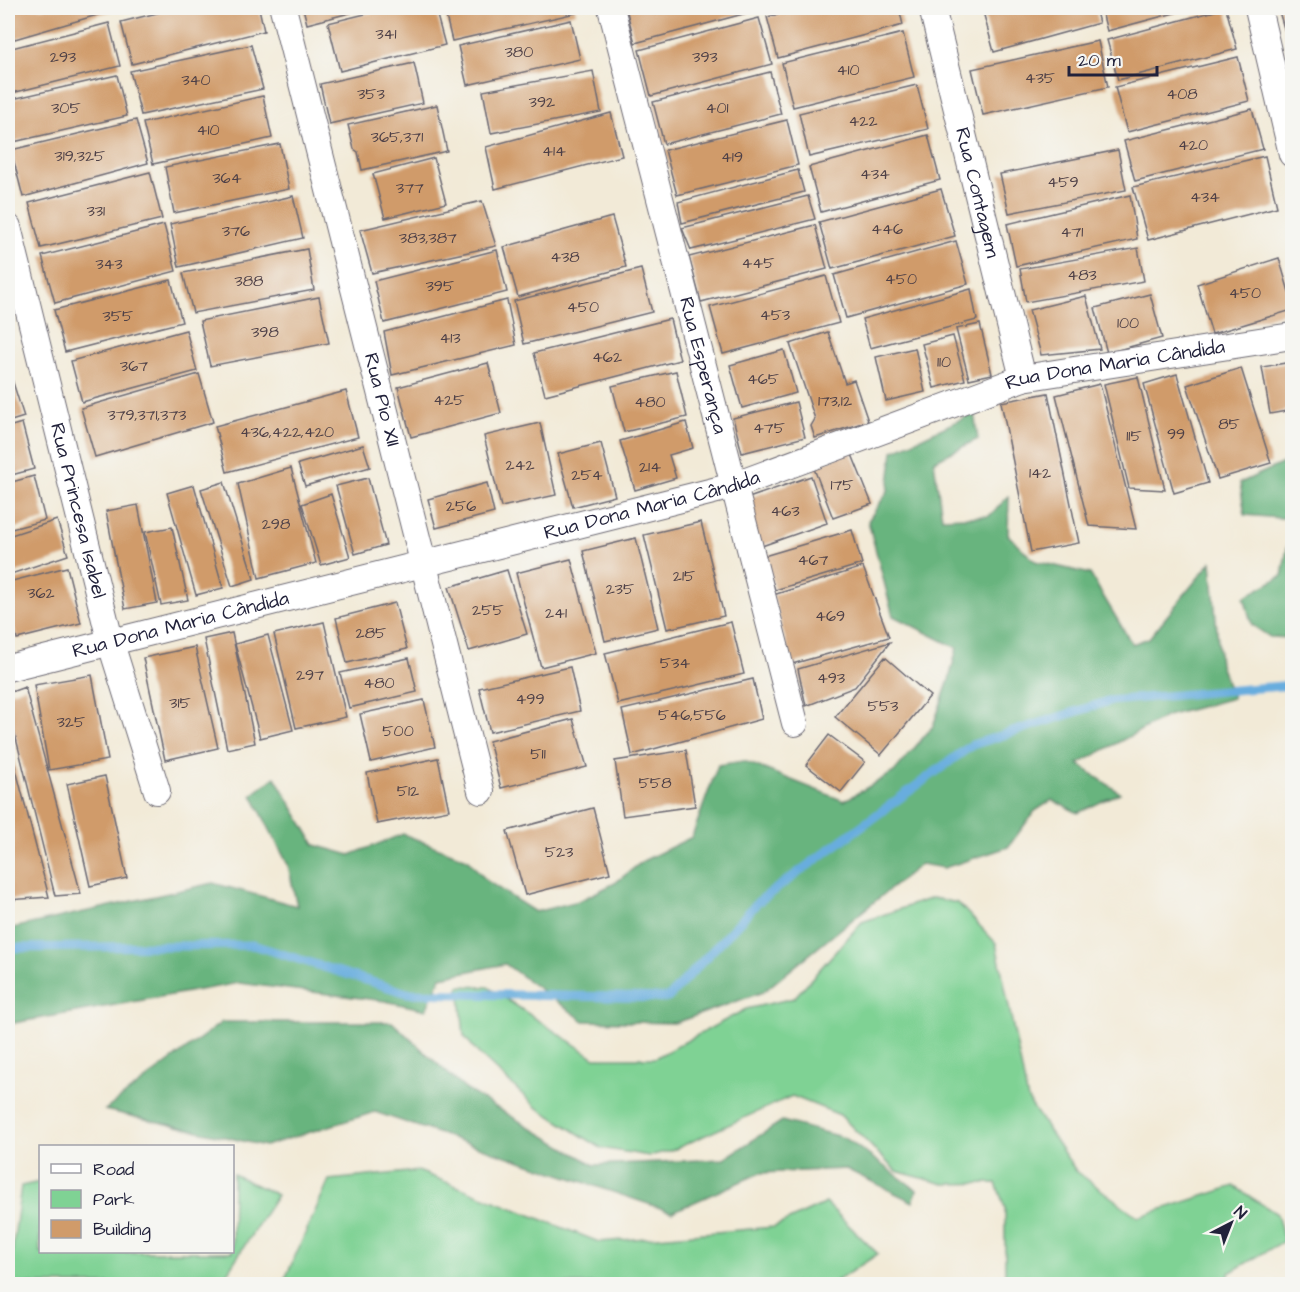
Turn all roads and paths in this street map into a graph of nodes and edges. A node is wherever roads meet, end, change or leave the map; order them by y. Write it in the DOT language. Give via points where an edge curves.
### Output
graph roads {
  1 [pos="283,8"];
  2 [pos="611,8"];
  3 [pos="932,8"];
  4 [pos="1258,8"];
  5 [pos="1293,154"];
  6 [pos="8,227"];
  7 [pos="1293,336"];
  8 [pos="1023,378"];
  9 [pos="733,486"];
  10 [pos="424,564"];
  11 [pos="111,644"];
  12 [pos="8,668"];
  13 [pos="795,723"];
  14 [pos="481,790"];
  15 [pos="157,791"];
  1 -- 10 [label="street, Rua Pio XII"];
  2 -- 9 [label="street, Rua Esperança"];
  3 -- 8 [label="street, Rua Contagem"];
  4 -- 5 [label="street"];
  6 -- 11 [label="street, Rua Princesa Isabel"];
  7 -- 8 [label="street, Rua Dona Maria Cândida"];
  8 -- 9 [label="street, Rua Dona Maria Cândida"];
  9 -- 10 [label="street, Rua Dona Maria Cândida"];
  9 -- 13 [label="street, Rua Esperança"];
  10 -- 11 [label="street, Rua Dona Maria Cândida"];
  10 -- 14 [label="street, Rua Pio XII"];
  11 -- 12 [label="street, Rua Dona Maria Cândida"];
  11 -- 15 [label="street, Rua Princesa Isabel"];
}
